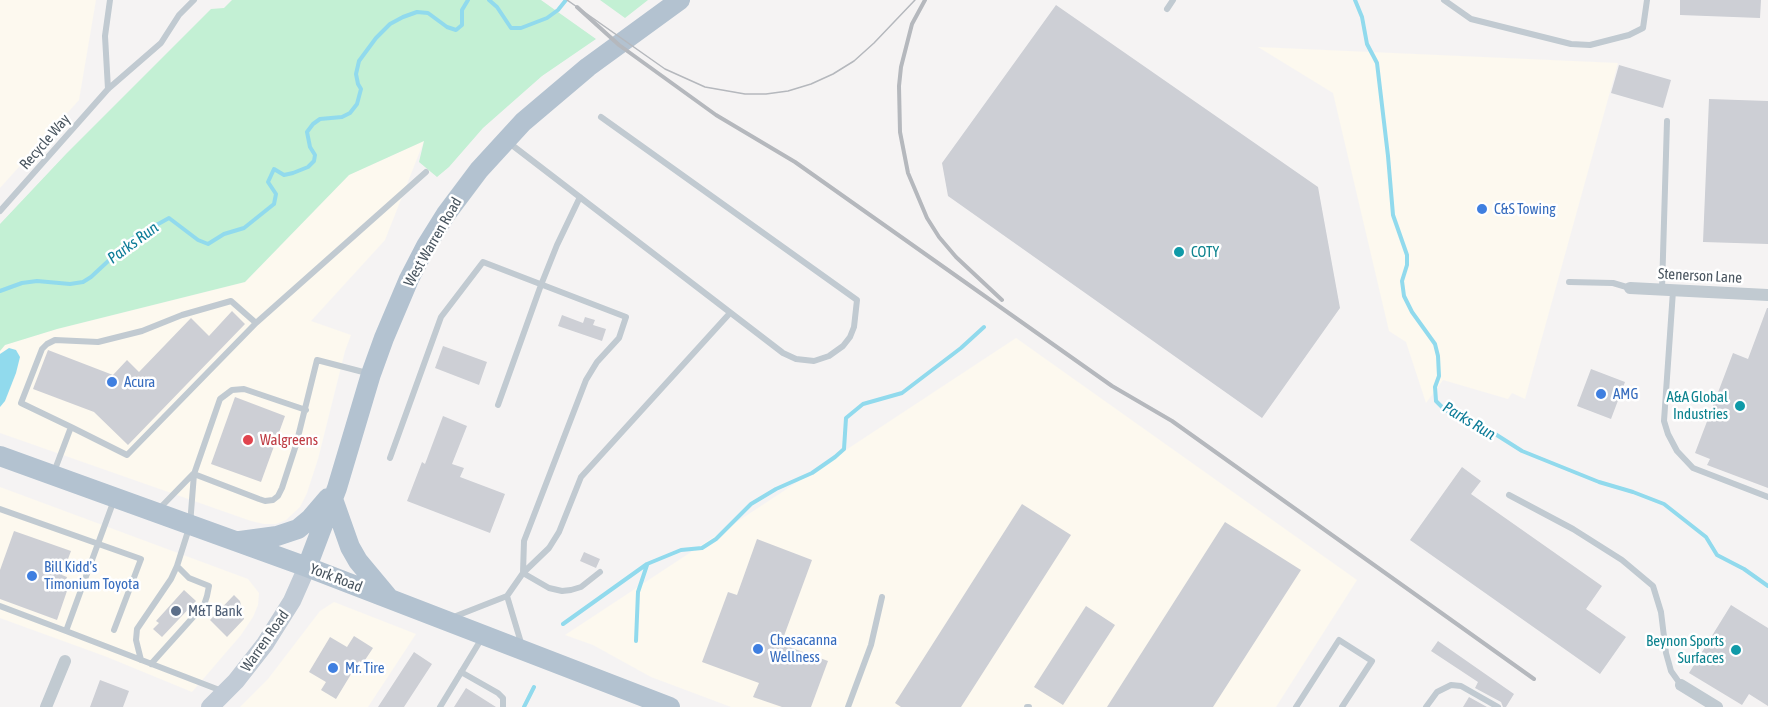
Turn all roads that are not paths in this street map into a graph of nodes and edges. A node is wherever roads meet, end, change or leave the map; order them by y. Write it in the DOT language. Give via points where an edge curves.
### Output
graph roads {
  1 [pos="110,0"];
  2 [pos="194,0"];
  3 [pos="680,0"];
  4 [pos="1173,0"];
  5 [pos="1444,0"];
  6 [pos="1647,0"];
  7 [pos="1167,9"];
  8 [pos="108,89"];
  9 [pos="601,117"];
  10 [pos="1667,121"];
  11 [pos="505,140"];
  12 [pos="426,172"];
  13 [pos="580,197"];
  14 [pos="0,211"];
  15 [pos="1569,282"];
  16 [pos="541,285"];
  17 [pos="1630,288"];
  18 [pos="1667,290"];
  19 [pos="1768,295"];
  20 [pos="730,313"];
  21 [pos="256,323"];
  22 [pos="371,374"];
  23 [pos="498,405"];
  24 [pos="306,410"];
  25 [pos="71,427"];
  26 [pos="0,456"];
  27 [pos="390,458"];
  28 [pos="194,474"];
  29 [pos="52,475"];
  30 [pos="335,493"];
  31 [pos="1509,495"];
  32 [pos="1768,497"];
  33 [pos="115,498"];
  34 [pos="0,509"];
  35 [pos="156,512"];
  36 [pos="190,525"];
  37 [pos="238,542"];
  38 [pos="98,544"];
  39 [pos="177,566"];
  40 [pos="308,567"];
  41 [pos="600,572"];
  42 [pos="524,573"];
  43 [pos="507,596"];
  44 [pos="882,597"];
  45 [pos="389,599"];
  46 [pos="0,606"];
  47 [pos="446,620"];
  48 [pos="114,630"];
  49 [pos="66,631"];
  50 [pos="484,635"];
  51 [pos="523,650"];
  52 [pos="141,660"];
  53 [pos="64,661"];
  54 [pos="151,664"];
  55 [pos="461,672"];
  56 [pos="1681,685"];
  57 [pos="225,692"];
  58 [pos="646,703"];
  59 [pos="46,707"];
  60 [pos="210,707"];
  61 [pos="440,707"];
  62 [pos="503,707"];
  63 [pos="670,707"];
  64 [pos="848,707"];
  65 [pos="1296,707"];
  66 [pos="1342,707"];
  67 [pos="1426,707"];
  68 [pos="1498,707"];
  69 [pos="1717,707"];
  1 -- 8 [label="lane" via="105,36"];
  2 -- 8 [label="lane, Recycle Way" via="161,43"];
  3 -- 11 [label="main road, West Warren Road" via="573,79"];
  4 -- 7 [label="lane"];
  5 -- 6 [label="lane" via="1471,19 1571,44 1590,45 1643,28"];
  8 -- 14 [label="lane, Recycle Way"];
  9 -- 20 [label="lane" via="857,300 855,327 850,337 836,351 814,361 783,353"];
  10 -- 18 [label="lane"];
  11 -- 13 [label="lane"];
  11 -- 22 [label="main road, West Warren Road" via="460,194 426,246"];
  12 -- 21 [label="lane"];
  13 -- 16 [label="lane"];
  13 -- 20 [label="lane"];
  15 -- 17 [label="lane" via="1613,283"];
  16 -- 23 [label="lane"];
  16 -- 27 [label="lane" via="483,262 441,317"];
  16 -- 42 [label="lane" via="626,317 618,338 586,380 524,542"];
  17 -- 18 [label="street, Stenerson Lane"];
  18 -- 19 [label="street, Stenerson Lane"];
  18 -- 32 [label="lane" via="1664,421 1668,434 1693,468"];
  20 -- 42 [label="lane" via="581,477 554,540"];
  21 -- 25 [label="lane" via="127,455"];
  21 -- 25 [label="lane" via="231,301 98,342 55,340 47,344 21,402"];
  22 -- 24 [label="lane" via="317,360"];
  22 -- 30 [label="main road, West Warren Road"];
  24 -- 28 [label="lane" via="244,389 232,390 220,399"];
  24 -- 28 [label="lane" via="282,488 273,500 259,500"];
  25 -- 29 [label="lane"];
  26 -- 29 [label="main road, York Road"];
  28 -- 35 [label="lane"];
  28 -- 36 [label="lane"];
  29 -- 33 [label="main road, York Road"];
  30 -- 37 [label="main road" via="298,529"];
  30 -- 40 [label="main road, West Warren Road"];
  30 -- 45 [label="main road" via="350,547"];
  31 -- 56 [label="lane" via="1573,529 1622,560 1653,586 1671,671"];
  33 -- 35 [label="main road, York Road"];
  33 -- 38 [label="lane"];
  34 -- 38 [label="lane"];
  35 -- 36 [label="main road, York Road"];
  36 -- 37 [label="main road, York Road"];
  36 -- 39 [label="lane"];
  37 -- 40 [label="main road, York Road"];
  38 -- 48 [label="lane" via="141,560"];
  38 -- 49 [label="lane"];
  39 -- 52 [label="lane" via="137,629"];
  39 -- 54 [label="lane" via="189,578 209,586 207,596 204,605"];
  40 -- 45 [label="main road, York Road"];
  40 -- 57 [label="street, Warren Road" via="278,625"];
  41 -- 42 [label="lane" via="581,587 562,591"];
  42 -- 43 [label="lane"];
  43 -- 47 [label="lane"];
  43 -- 51 [label="lane"];
  44 -- 64 [label="lane" via="871,645"];
  45 -- 47 [label="main road, York Road"];
  46 -- 49 [label="lane"];
  47 -- 50 [label="main road, York Road"];
  49 -- 52 [label="lane"];
  50 -- 51 [label="main road, York Road"];
  50 -- 55 [label="lane"];
  51 -- 58 [label="main road, York Road"];
  52 -- 54 [label="lane"];
  53 -- 59 [label="street"];
  54 -- 57 [label="lane"];
  55 -- 61 [label="lane"];
  55 -- 62 [label="lane" via="498,693 503,698"];
  56 -- 69 [label="street"];
  57 -- 60 [label="street, Warren Road"];
  58 -- 63 [label="main road, York Road"];
  65 -- 66 [label="lane" via="1339,640 1372,661"];
  67 -- 68 [label="lane" via="1437,692 1451,685 1461,686"];
}
